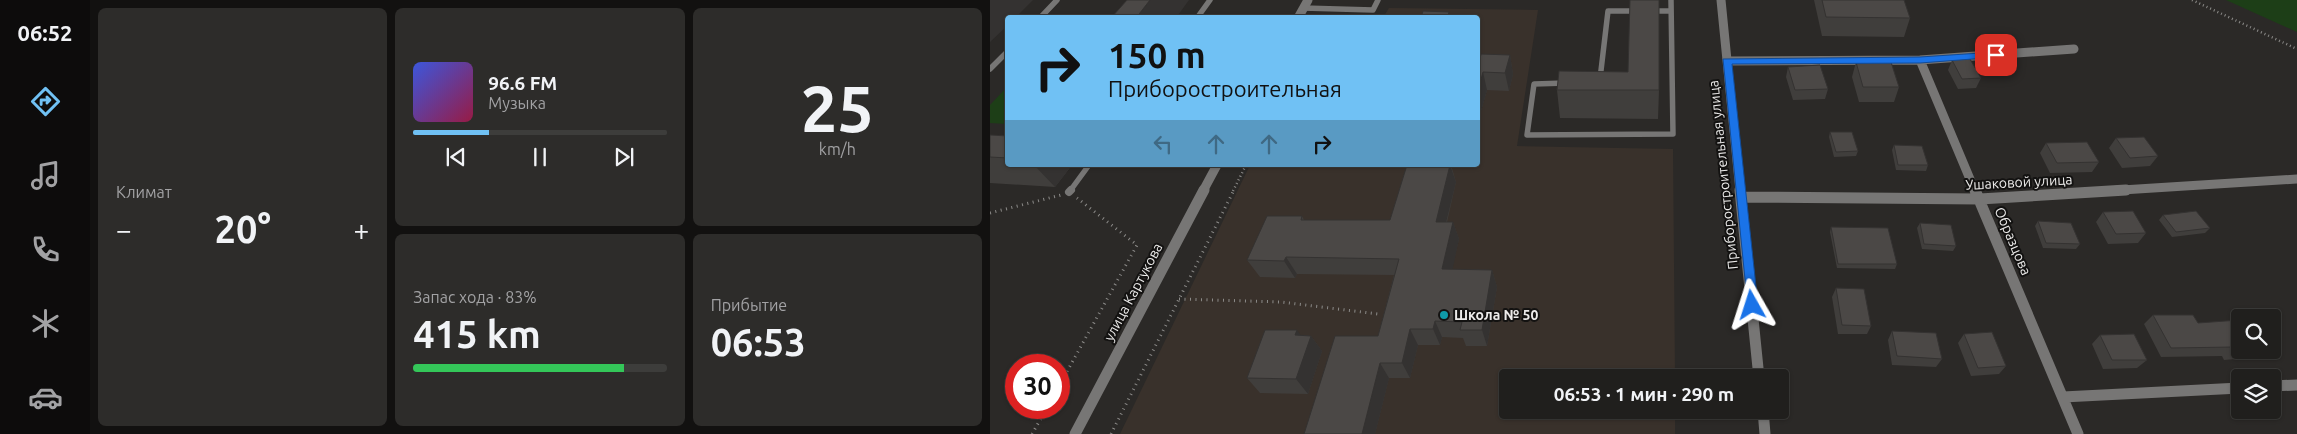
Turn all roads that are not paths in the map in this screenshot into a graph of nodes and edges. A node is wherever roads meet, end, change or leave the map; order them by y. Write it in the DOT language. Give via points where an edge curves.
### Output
graph roads {
  1 [pos="1056,0"];
  2 [pos="1210,0"];
  3 [pos="1308,0"];
  4 [pos="1378,0"];
  5 [pos="1671,0"];
  6 [pos="1721,0"];
  7 [pos="1303,8"];
  8 [pos="1671,11"];
  9 [pos="1043,15"];
  10 [pos="1199,15"];
  11 [pos="1300,15"];
  12 [pos="2074,49"];
  13 [pos="1005,54"];
  14 [pos="1920,60"];
  15 [pos="1726,61"];
  16 [pos="990,69"];
  17 [pos="1590,83"];
  18 [pos="1571,84"];
  19 [pos="1088,167"];
  20 [pos="1216,167"];
  21 [pos="2297,179"];
  22 [pos="1069,192"];
  23 [pos="1741,197"];
  24 [pos="1980,199"];
  25 [pos="1759,369"];
  26 [pos="2297,385"];
  27 [pos="2281,386"];
  28 [pos="2231,388"];
  29 [pos="2064,397"];
  30 [pos="1764,419"];
  31 [pos="1075,434"];
  32 [pos="1765,434"];
  33 [pos="2078,434"];
  1 -- 9 [label="lane"];
  2 -- 10 [label="lane"];
  3 -- 7 [label="street"];
  4 -- 7 [label="lane" via="1373,10"];
  5 -- 8 [label="lane"];
  6 -- 15 [label="street, Приборостроительная улица"];
  7 -- 11 [label="street"];
  8 -- 17 [label="lane" via="1608,11 1599,83"];
  8 -- 18 [label="lane" via="1673,134 1527,135 1534,84"];
  12 -- 14 [label="street"];
  13 -- 16 [label="lane"];
  14 -- 15 [label="street"];
  14 -- 24 [label="street, Образцова"];
  15 -- 23 [label="street, Приборостроительная улица"];
  19 -- 22 [label="lane"];
  20 -- 31 [label="street, улица Картукова"];
  21 -- 24 [label="street, Ушаковой улица"];
  23 -- 24 [label="street, Ушаковой улица"];
  23 -- 25 [label="street, Приборостроительная улица"];
  24 -- 29 [label="street, Образцова"];
  26 -- 27 [label="street"];
  28 -- 29 [label="street"];
  29 -- 33 [label="street, Образцова"];
  30 -- 32 [label="street"];
}
